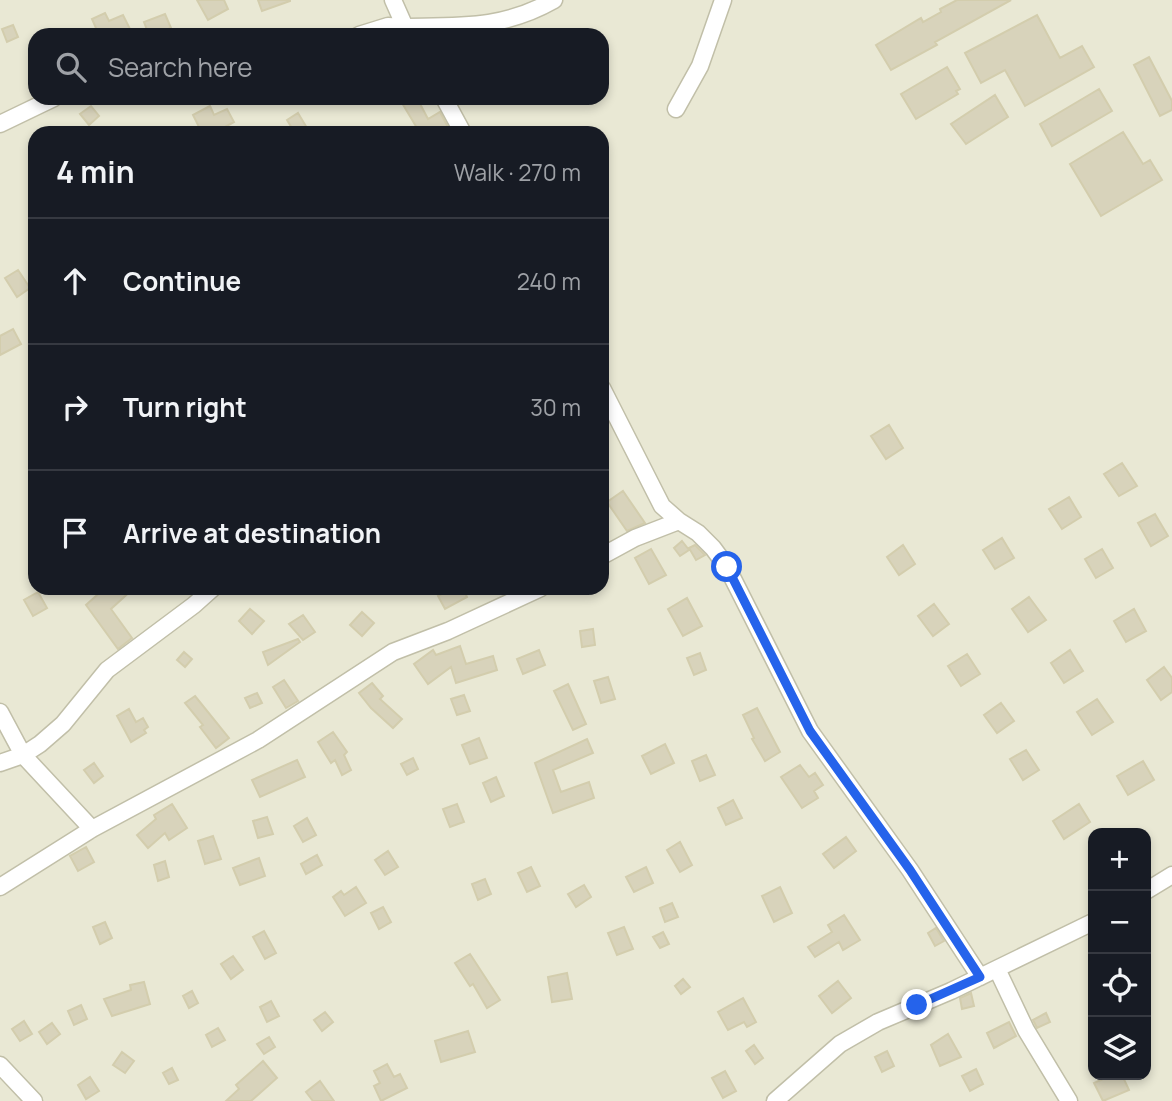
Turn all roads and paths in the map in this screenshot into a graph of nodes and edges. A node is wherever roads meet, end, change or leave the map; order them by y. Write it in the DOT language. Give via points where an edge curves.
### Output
graph roads {
  1 [pos="393,0"];
  2 [pos="554,0"];
  3 [pos="723,0"];
  4 [pos="406,28"];
  5 [pos="445,28"];
  6 [pos="39,105"];
  7 [pos="448,105"];
  8 [pos="676,109"];
  9 [pos="0,124"];
  10 [pos="459,126"];
  11 [pos="609,402"];
  12 [pos="679,521"];
  13 [pos="609,552"];
  14 [pos="205,595"];
  15 [pos="526,595"];
  16 [pos="0,712"];
  17 [pos="23,755"];
  18 [pos="0,763"];
  19 [pos="92,829"];
  20 [pos="1172,875"];
  21 [pos="0,887"];
  22 [pos="1151,888"];
  23 [pos="1088,924"];
  24 [pos="997,969"];
  25 [pos="980,977"];
  26 [pos="0,1065"];
  27 [pos="34,1101"];
  28 [pos="775,1101"];
  29 [pos="1069,1101"];
  1 -- 4 [label="street"];
  2 -- 5 [label="street" via="504,22"];
  3 -- 8 [label="street" via="699,66"];
  6 -- 9 [label="street"];
  7 -- 10 [label="street"];
  11 -- 12 [label="street" via="662,506"];
  12 -- 13 [label="street"];
  12 -- 25 [label="street" via="698,533 727,567 810,731"];
  14 -- 17 [label="street" via="107,670 64,724"];
  15 -- 19 [label="street" via="393,652 258,740"];
  16 -- 17 [label="street"];
  17 -- 18 [label="street"];
  17 -- 19 [label="street"];
  19 -- 21 [label="street"];
  20 -- 22 [label="street"];
  23 -- 24 [label="street"];
  24 -- 25 [label="street"];
  24 -- 29 [label="street" via="1026,1030"];
  25 -- 28 [label="street" via="840,1044"];
  26 -- 27 [label="street"];
}
